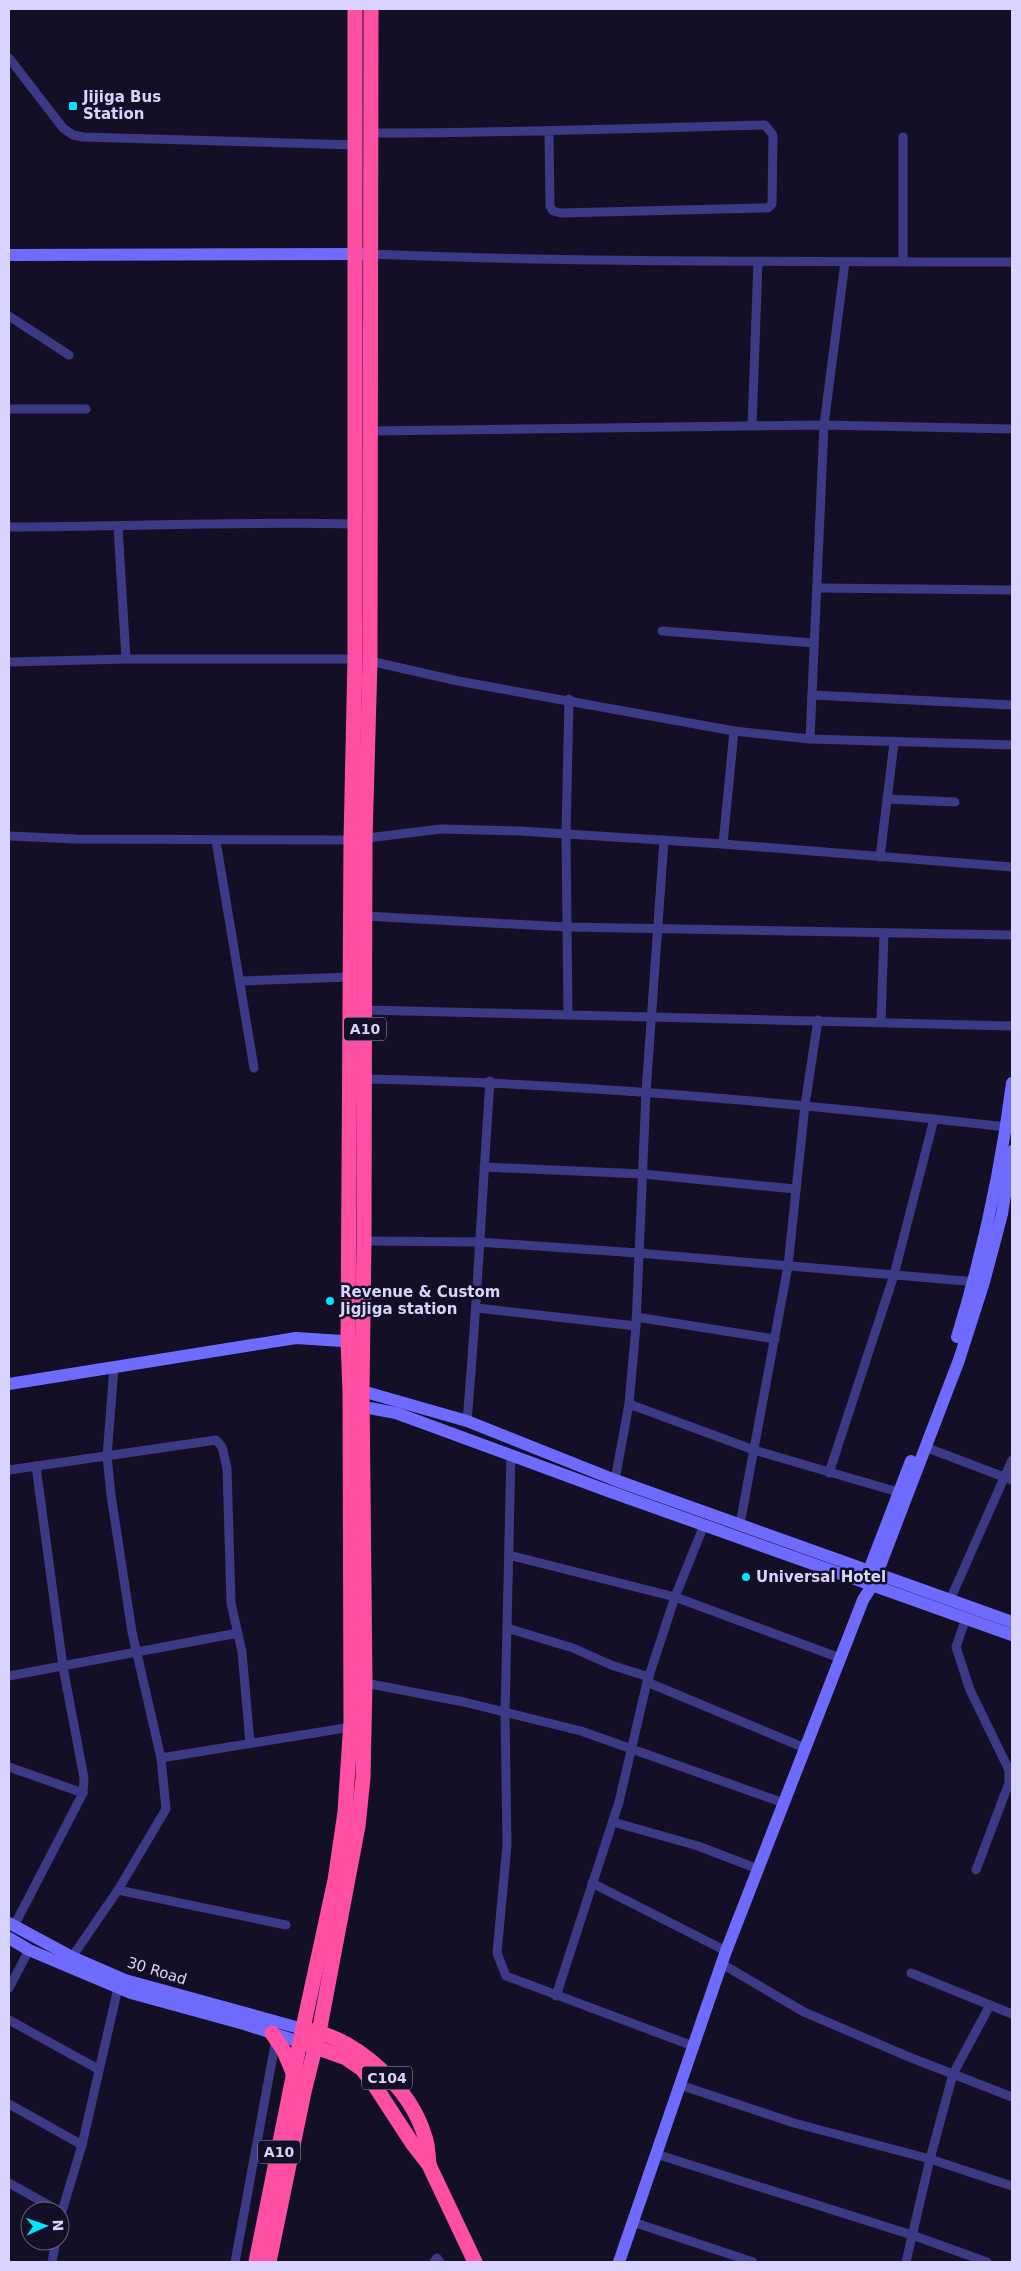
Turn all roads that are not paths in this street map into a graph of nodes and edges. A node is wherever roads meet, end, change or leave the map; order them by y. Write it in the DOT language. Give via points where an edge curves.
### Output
graph roads {
  1 [pos="355,9"];
  2 [pos="371,9"];
  3 [pos="9,58"];
  4 [pos="370,132"];
  5 [pos="549,132"];
  6 [pos="903,137"];
  7 [pos="355,145"];
  8 [pos="354,253"];
  9 [pos="370,254"];
  10 [pos="9,255"];
  11 [pos="903,261"];
  12 [pos="758,262"];
  13 [pos="845,262"];
  14 [pos="1012,262"];
  15 [pos="9,316"];
  16 [pos="69,355"];
  17 [pos="9,409"];
  18 [pos="86,409"];
  19 [pos="824,425"];
  20 [pos="752,426"];
  21 [pos="1012,429"];
  22 [pos="370,431"];
  23 [pos="354,524"];
  24 [pos="9,527"];
  25 [pos="118,527"];
  26 [pos="817,588"];
  27 [pos="1012,590"];
  28 [pos="662,632"];
  29 [pos="814,643"];
  30 [pos="126,658"];
  31 [pos="355,659"];
  32 [pos="370,661"];
  33 [pos="9,662"];
  34 [pos="812,695"];
  35 [pos="569,699"];
  36 [pos="1012,705"];
  37 [pos="734,731"];
  38 [pos="810,739"];
  39 [pos="894,743"];
  40 [pos="1012,745"];
  41 [pos="887,798"];
  42 [pos="955,802"];
  43 [pos="566,834"];
  44 [pos="9,836"];
  45 [pos="358,840"];
  46 [pos="664,840"];
  47 [pos="216,841"];
  48 [pos="723,844"];
  49 [pos="880,857"];
  50 [pos="1012,867"];
  51 [pos="365,916"];
  52 [pos="567,927"];
  53 [pos="658,929"];
  54 [pos="884,933"];
  55 [pos="1012,935"];
  56 [pos="350,977"];
  57 [pos="240,981"];
  58 [pos="365,1010"];
  59 [pos="568,1015"];
  60 [pos="652,1016"];
  61 [pos="818,1020"];
  62 [pos="881,1022"];
  63 [pos="1012,1026"];
  64 [pos="254,1068"];
  65 [pos="364,1079"];
  66 [pos="490,1081"];
  67 [pos="1012,1083"];
  68 [pos="646,1092"];
  69 [pos="805,1104"];
  70 [pos="934,1119"];
  71 [pos="1007,1127"];
  72 [pos="1012,1152"];
  73 [pos="484,1166"];
  74 [pos="643,1174"];
  75 [pos="795,1189"];
  76 [pos="1007,1214"];
  77 [pos="364,1241"];
  78 [pos="479,1242"];
  79 [pos="638,1253"];
  80 [pos="788,1266"];
  81 [pos="894,1275"];
  82 [pos="979,1282"];
  83 [pos="477,1308"];
  84 [pos="636,1321"];
  85 [pos="775,1339"];
  86 [pos="355,1342"];
  87 [pos="114,1368"];
  88 [pos="9,1384"];
  89 [pos="356,1398"];
  90 [pos="629,1404"];
  91 [pos="467,1421"];
  92 [pos="925,1447"];
  93 [pos="754,1450"];
  94 [pos="511,1454"];
  95 [pos="107,1456"];
  96 [pos="1012,1460"];
  97 [pos="36,1466"];
  98 [pos="9,1470"];
  99 [pos="829,1473"];
  100 [pos="1009,1479"];
  101 [pos="615,1480"];
  102 [pos="898,1492"];
  103 [pos="740,1524"];
  104 [pos="704,1525"];
  105 [pos="508,1555"];
  106 [pos="871,1577"];
  107 [pos="675,1597"];
  108 [pos="950,1600"];
  109 [pos="966,1618"];
  110 [pos="1012,1622"];
  111 [pos="507,1628"];
  112 [pos="238,1632"];
  113 [pos="1012,1635"];
  114 [pos="137,1653"];
  115 [pos="840,1658"];
  116 [pos="63,1667"];
  117 [pos="9,1676"];
  118 [pos="648,1680"];
  119 [pos="365,1683"];
  120 [pos="505,1713"];
  121 [pos="351,1727"];
  122 [pos="250,1743"];
  123 [pos="805,1748"];
  124 [pos="632,1749"];
  125 [pos="161,1758"];
  126 [pos="9,1767"];
  127 [pos="82,1793"];
  128 [pos="784,1803"];
  129 [pos="613,1822"];
  130 [pos="758,1869"];
  131 [pos="976,1870"];
  132 [pos="592,1883"];
  133 [pos="118,1890"];
  134 [pos="286,1925"];
  135 [pos="10,1929"];
  136 [pos="29,1950"];
  137 [pos="726,1951"];
  138 [pos="72,1957"];
  139 [pos="722,1964"];
  140 [pos="911,1973"];
  141 [pos="9,1988"];
  142 [pos="118,1988"];
  143 [pos="556,1996"];
  144 [pos="990,2005"];
  145 [pos="1012,2014"];
  146 [pos="9,2020"];
  147 [pos="274,2036"];
  148 [pos="301,2036"];
  149 [pos="318,2039"];
  150 [pos="693,2046"];
  151 [pos="98,2070"];
  152 [pos="953,2074"];
  153 [pos="294,2075"];
  154 [pos="680,2085"];
  155 [pos="1012,2097"];
  156 [pos="9,2104"];
  157 [pos="82,2146"];
  158 [pos="656,2154"];
  159 [pos="930,2159"];
  160 [pos="9,2183"];
  161 [pos="1012,2186"];
  162 [pos="40,2201"];
  163 [pos="64,2201"];
  164 [pos="633,2222"];
  165 [pos="912,2235"];
  166 [pos="235,2262"];
  167 [pos="256,2262"];
  168 [pos="269,2262"];
  169 [pos="434,2262"];
  170 [pos="440,2262"];
  171 [pos="475,2262"];
  172 [pos="619,2262"];
  173 [pos="753,2262"];
  174 [pos="906,2262"];
  175 [pos="987,2262"];
  1 -- 7 [label="highway, A10"];
  2 -- 4 [label="highway, A10"];
  3 -- 7 [label="street" via="63,128 73,135"];
  4 -- 5 [label="street"];
  4 -- 9 [label="highway, A10"];
  5 -- 5 [label="street" via="765,125 773,135 772,204 768,208 560,214 552,211 550,206"];
  6 -- 11 [label="street"];
  7 -- 8 [label="highway, A10"];
  8 -- 9 [label="main road"];
  8 -- 10 [label="main road"];
  8 -- 23 [label="highway, A10"];
  9 -- 12 [label="street"];
  9 -- 22 [label="highway, A10"];
  11 -- 13 [label="street"];
  11 -- 14 [label="street"];
  12 -- 13 [label="street"];
  12 -- 20 [label="street"];
  13 -- 19 [label="street"];
  15 -- 16 [label="street"];
  17 -- 18 [label="street"];
  19 -- 20 [label="street"];
  19 -- 21 [label="street"];
  19 -- 26 [label="street"];
  20 -- 22 [label="street"];
  22 -- 32 [label="highway, A10"];
  23 -- 25 [label="street" via="280,522"];
  23 -- 31 [label="highway, A10"];
  24 -- 25 [label="street"];
  25 -- 30 [label="street"];
  26 -- 27 [label="street"];
  26 -- 29 [label="street"];
  28 -- 29 [label="street"];
  29 -- 34 [label="street"];
  30 -- 31 [label="street"];
  30 -- 33 [label="street"];
  31 -- 45 [label="highway, A10"];
  32 -- 35 [label="street" via="458,681"];
  32 -- 45 [label="highway, A10"];
  34 -- 36 [label="street"];
  34 -- 38 [label="street"];
  35 -- 37 [label="street"];
  35 -- 43 [label="street"];
  37 -- 38 [label="street"];
  37 -- 48 [label="street"];
  38 -- 39 [label="street"];
  39 -- 40 [label="street"];
  39 -- 41 [label="street"];
  41 -- 42 [label="street"];
  41 -- 49 [label="street"];
  43 -- 45 [label="street" via="441,829"];
  43 -- 46 [label="street"];
  43 -- 52 [label="street"];
  44 -- 47 [label="street"];
  45 -- 47 [label="street"];
  45 -- 51 [label="highway, A10"];
  45 -- 56 [label="highway, A10"];
  46 -- 48 [label="street"];
  46 -- 53 [label="street"];
  47 -- 57 [label="street"];
  48 -- 49 [label="street"];
  49 -- 50 [label="street"];
  51 -- 52 [label="street"];
  51 -- 58 [label="highway, A10"];
  52 -- 53 [label="street"];
  52 -- 59 [label="street"];
  53 -- 54 [label="street"];
  53 -- 60 [label="street"];
  54 -- 55 [label="street"];
  54 -- 62 [label="street"];
  56 -- 57 [label="street"];
  56 -- 86 [label="highway, A10"];
  57 -- 64 [label="street"];
  58 -- 59 [label="street"];
  58 -- 65 [label="highway, A10"];
  59 -- 60 [label="street"];
  60 -- 61 [label="street"];
  60 -- 68 [label="street"];
  61 -- 62 [label="street"];
  61 -- 69 [label="street"];
  62 -- 63 [label="street"];
  65 -- 66 [label="street"];
  65 -- 77 [label="highway, A10"];
  66 -- 68 [label="street"];
  66 -- 73 [label="street"];
  67 -- 71 [label="main road"];
  68 -- 69 [label="street"];
  68 -- 74 [label="street"];
  69 -- 70 [label="street"];
  69 -- 75 [label="street"];
  70 -- 71 [label="street"];
  70 -- 81 [label="street"];
  71 -- 82 [label="main road"];
  72 -- 76 [label="main road"];
  73 -- 74 [label="street"];
  73 -- 78 [label="street"];
  74 -- 75 [label="street"];
  74 -- 79 [label="street"];
  75 -- 80 [label="street"];
  76 -- 82 [label="main road"];
  77 -- 78 [label="street"];
  77 -- 86 [label="highway, A10"];
  78 -- 79 [label="street"];
  78 -- 83 [label="street"];
  79 -- 80 [label="street"];
  79 -- 84 [label="street"];
  80 -- 81 [label="street"];
  80 -- 85 [label="street"];
  81 -- 82 [label="street"];
  81 -- 99 [label="street"];
  82 -- 92 [label="main road" via="959,1360"];
  82 -- 102 [label="main road"];
  83 -- 84 [label="street"];
  83 -- 91 [label="street"];
  84 -- 85 [label="street"];
  84 -- 90 [label="street"];
  85 -- 93 [label="street"];
  86 -- 87 [label="main road" via="296,1338"];
  86 -- 89 [label="highway, A10"];
  87 -- 88 [label="main road"];
  87 -- 95 [label="street"];
  89 -- 91 [label="main road"];
  89 -- 94 [label="main road"];
  89 -- 119 [label="highway, A10"];
  89 -- 121 [label="highway, A10"];
  90 -- 93 [label="street"];
  90 -- 101 [label="street"];
  91 -- 101 [label="main road"];
  92 -- 100 [label="street"];
  92 -- 106 [label="main road"];
  93 -- 99 [label="street"];
  93 -- 103 [label="street"];
  94 -- 104 [label="main road"];
  94 -- 105 [label="street"];
  95 -- 97 [label="street"];
  95 -- 112 [label="street" via="216,1440 222,1447 227,1468 231,1603"];
  95 -- 114 [label="street" via="110,1495"];
  96 -- 100 [label="street"];
  97 -- 98 [label="street"];
  97 -- 116 [label="street"];
  99 -- 102 [label="street"];
  100 -- 108 [label="street"];
  101 -- 103 [label="main road"];
  102 -- 106 [label="main road"];
  103 -- 106 [label="main road"];
  104 -- 106 [label="main road"];
  104 -- 107 [label="street"];
  105 -- 107 [label="street"];
  105 -- 111 [label="street"];
  106 -- 108 [label="main road"];
  106 -- 109 [label="main road"];
  106 -- 115 [label="main road"];
  107 -- 115 [label="street"];
  107 -- 118 [label="street"];
  108 -- 110 [label="main road"];
  109 -- 113 [label="main road"];
  109 -- 131 [label="street" via="956,1648 970,1690 1005,1760 1009,1776"];
  111 -- 118 [label="street" via="572,1648"];
  111 -- 120 [label="street"];
  112 -- 114 [label="street"];
  112 -- 122 [label="street"];
  114 -- 116 [label="street"];
  114 -- 125 [label="street"];
  115 -- 123 [label="main road"];
  116 -- 117 [label="street"];
  116 -- 127 [label="street" via="84,1778"];
  118 -- 123 [label="street"];
  118 -- 124 [label="street"];
  119 -- 120 [label="street"];
  119 -- 149 [label="highway, A10" via="363,1778 358,1826"];
  120 -- 124 [label="street" via="581,1731"];
  120 -- 143 [label="street" via="507,1845 497,1953 506,1976"];
  121 -- 122 [label="street"];
  121 -- 148 [label="highway, A10" via="349,1778 335,1880"];
  122 -- 125 [label="street"];
  123 -- 128 [label="main road"];
  124 -- 128 [label="street"];
  124 -- 129 [label="street"];
  125 -- 133 [label="street" via="166,1809"];
  126 -- 127 [label="street"];
  127 -- 135 [label="street"];
  128 -- 130 [label="main road"];
  129 -- 130 [label="street" via="698,1846"];
  129 -- 132 [label="street"];
  130 -- 137 [label="main road"];
  132 -- 137 [label="street"];
  132 -- 143 [label="street"];
  133 -- 134 [label="street"];
  133 -- 138 [label="street"];
  135 -- 136 [label="main road, 30 Road"];
  135 -- 138 [label="main road, 30 Road"];
  136 -- 141 [label="street"];
  136 -- 142 [label="main road, 30 Road"];
  137 -- 139 [label="main road"];
  138 -- 148 [label="main road, 30 Road" via="125,1980"];
  139 -- 150 [label="main road"];
  139 -- 152 [label="street" via="804,2012"];
  140 -- 144 [label="street"];
  142 -- 147 [label="main road, 30 Road"];
  142 -- 151 [label="street"];
  143 -- 150 [label="street"];
  144 -- 145 [label="street"];
  144 -- 152 [label="street"];
  146 -- 151 [label="street"];
  147 -- 148 [label="main road, 30 Road"];
  147 -- 153 [label="highway"];
  147 -- 166 [label="street"];
  148 -- 149 [label="highway, C104"];
  148 -- 153 [label="highway, A10"];
  149 -- 168 [label="highway, A10"];
  149 -- 171 [label="highway, C104" via="347,2042 373,2060 412,2107 426,2138 429,2165"];
  150 -- 154 [label="main road"];
  151 -- 157 [label="street"];
  152 -- 155 [label="street"];
  152 -- 159 [label="street"];
  153 -- 167 [label="highway, A10"];
  154 -- 158 [label="main road"];
  154 -- 159 [label="street" via="794,2123"];
  156 -- 157 [label="street"];
  157 -- 163 [label="street"];
  158 -- 164 [label="main road"];
  158 -- 165 [label="street"];
  159 -- 161 [label="street"];
  159 -- 165 [label="street"];
  160 -- 162 [label="street"];
  164 -- 172 [label="main road"];
  164 -- 173 [label="street"];
  165 -- 174 [label="street"];
  165 -- 175 [label="street"];
  169 -- 170 [label="street" via="437,2258"];
}
